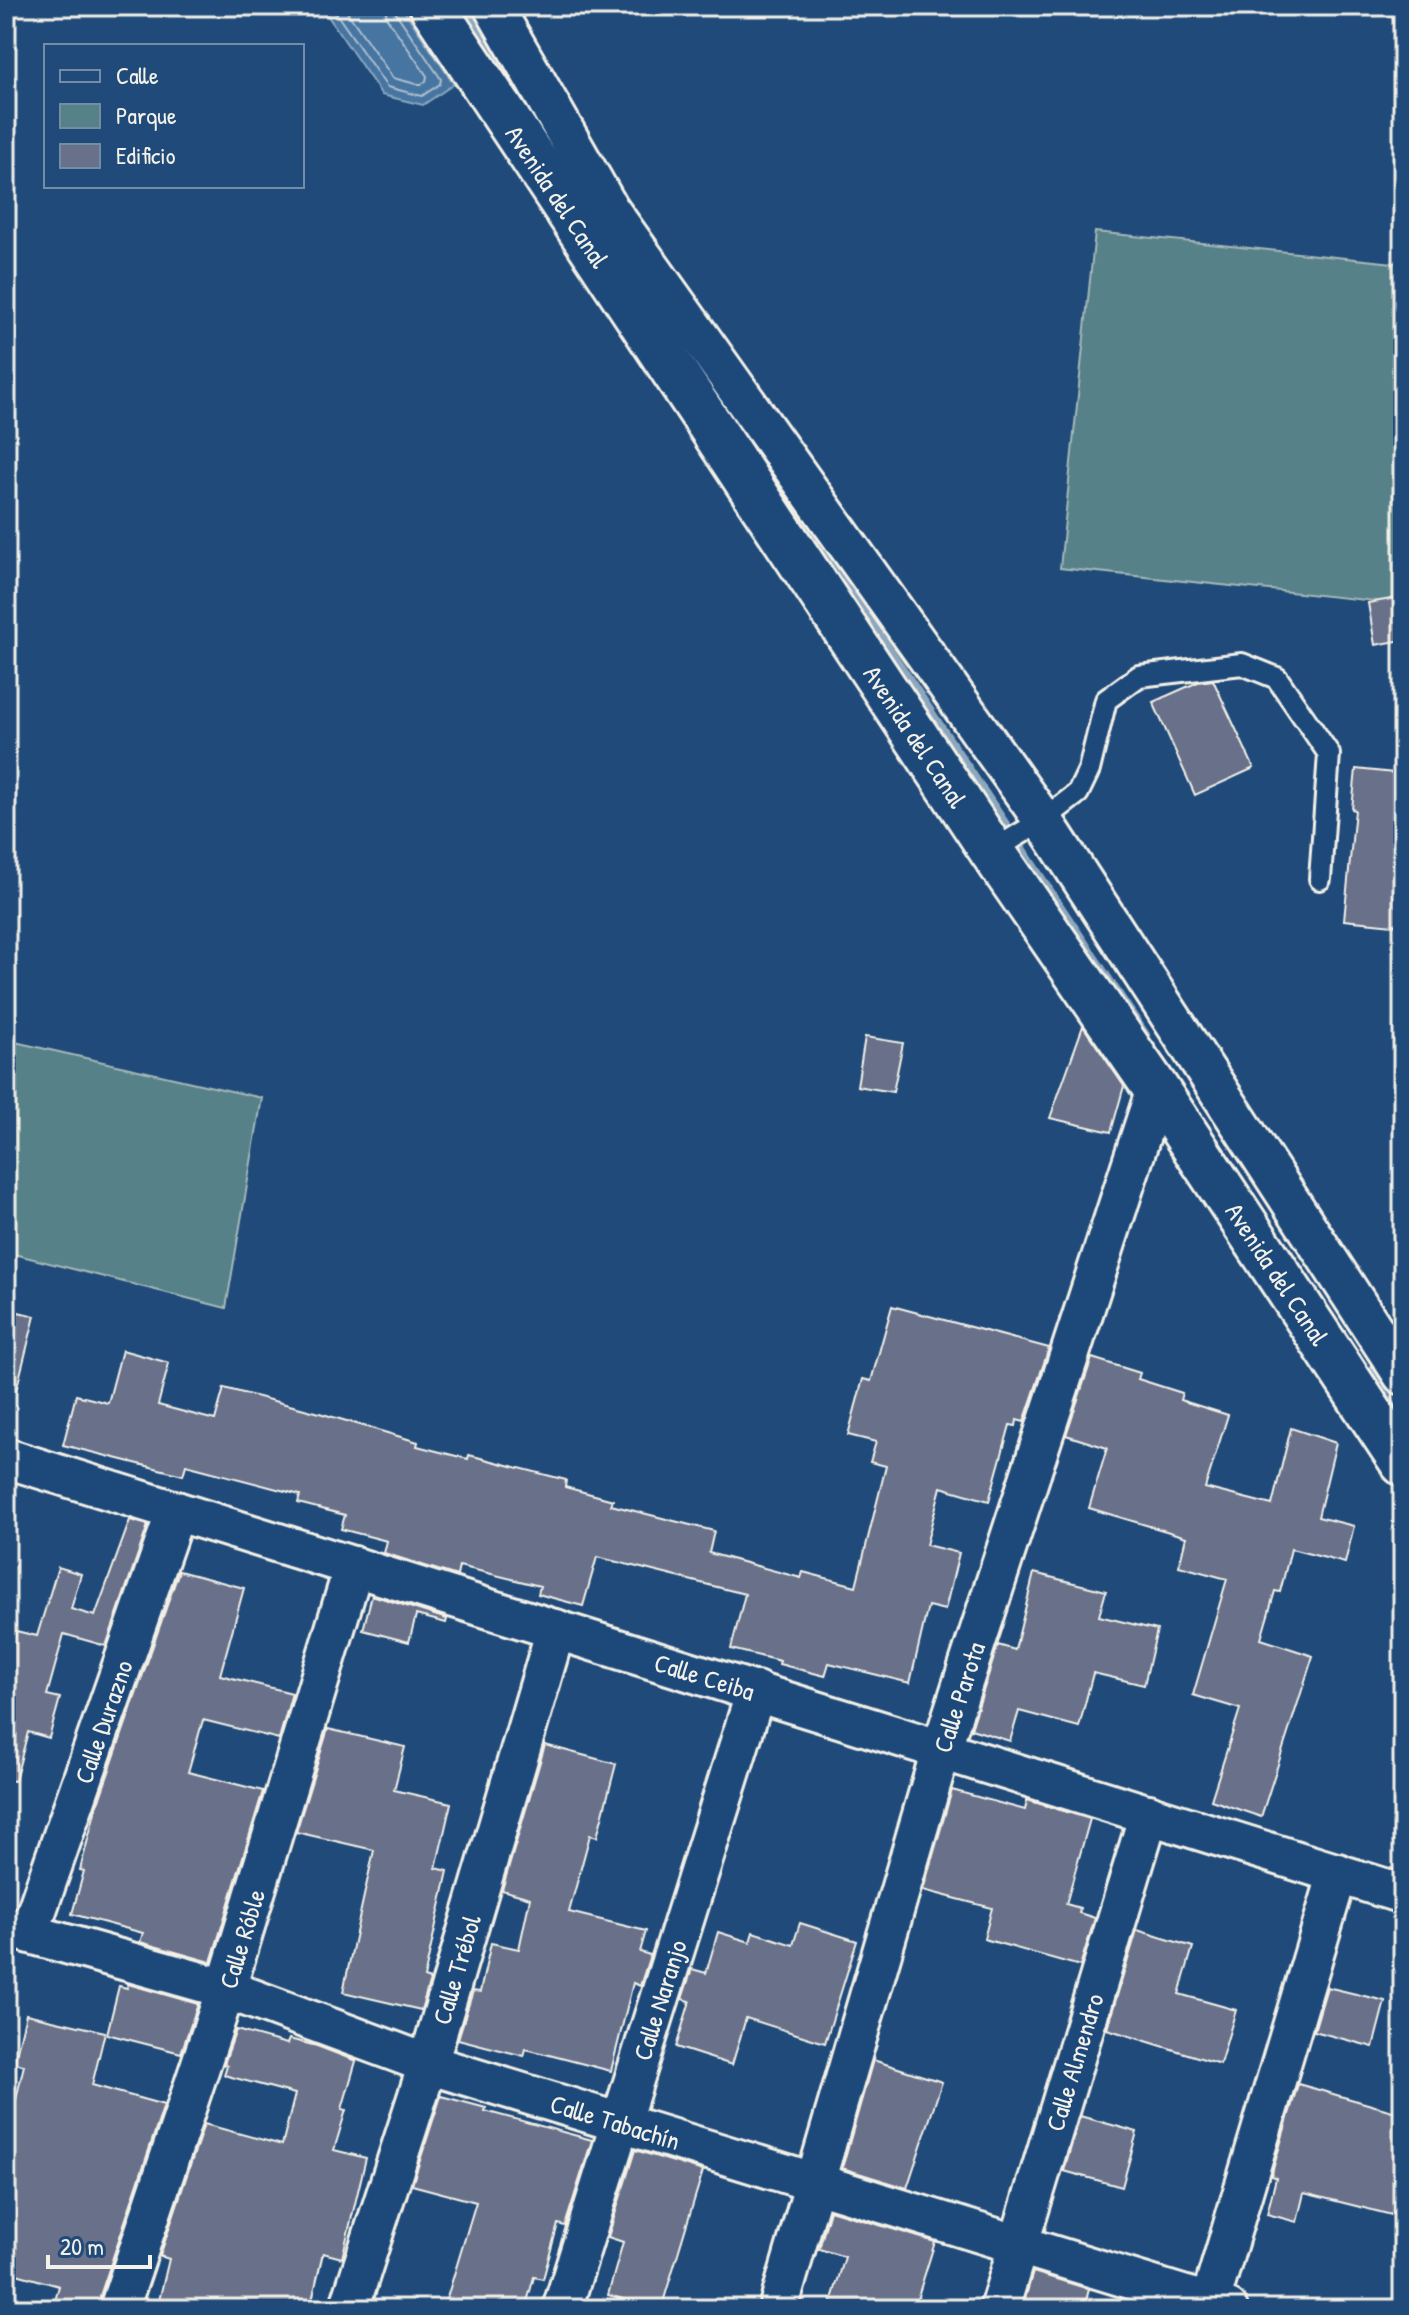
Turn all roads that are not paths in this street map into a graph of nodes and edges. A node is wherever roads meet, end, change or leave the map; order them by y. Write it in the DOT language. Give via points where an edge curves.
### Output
graph roads {
  1 [pos="432,6"];
  2 [pos="493,6"];
  3 [pos="1012,838"];
  4 [pos="1320,879"];
  5 [pos="1156,1089"];
  6 [pos="1403,1375"];
  7 [pos="6,1458"];
  8 [pos="1403,1463"];
  9 [pos="176,1511"];
  10 [pos="354,1566"];
  11 [pos="556,1629"];
  12 [pos="756,1691"];
  13 [pos="941,1750"];
  14 [pos="1149,1814"];
  15 [pos="1338,1873"];
  16 [pos="1403,1894"];
  17 [pos="18,1930"];
  18 [pos="226,1989"];
  19 [pos="428,2064"];
  20 [pos="619,2123"];
  21 [pos="815,2183"];
  22 [pos="1018,2245"];
  23 [pos="1215,2307"];
  24 [pos="119,2309"];
  25 [pos="349,2309"];
  26 [pos="562,2309"];
  27 [pos="778,2309"];
  28 [pos="999,2309"];
  1 -- 3 [label="street, Avenida del Canal"];
  2 -- 3 [label="street" via="609,209"];
  3 -- 4 [label="lane" via="1078,793 1106,700 1139,676 1242,664 1277,678 1329,754"];
  3 -- 5 [label="street, Avenida del Canal"];
  3 -- 6 [label="street"];
  5 -- 8 [label="street, Avenida del Canal"];
  5 -- 13 [label="street, Calle Parota"];
  7 -- 9 [label="street, Calle Ceiba"];
  9 -- 10 [label="street, Calle Ceiba"];
  9 -- 17 [label="street, Calle Durazno"];
  10 -- 11 [label="street, Calle Ceiba"];
  10 -- 18 [label="street, Calle Róble"];
  11 -- 12 [label="street, Calle Ceiba"];
  11 -- 19 [label="street, Calle Trébol"];
  12 -- 13 [label="street, Calle Ceiba"];
  12 -- 20 [label="street, Calle Naranjo"];
  13 -- 14 [label="street, Calle Ceiba"];
  13 -- 21 [label="street, Calle Parota"];
  14 -- 15 [label="street, Calle Ceiba"];
  14 -- 22 [label="street, Calle Almendro"];
  15 -- 16 [label="street, Calle Ceiba"];
  15 -- 23 [label="street"];
  17 -- 18 [label="street, Calle Tabachín"];
  18 -- 19 [label="street, Calle Tabachín"];
  18 -- 24 [label="street, Calle Róble"];
  19 -- 20 [label="street, Calle Tabachín"];
  19 -- 25 [label="street, Calle Trébol"];
  20 -- 21 [label="street, Calle Tabachín"];
  20 -- 26 [label="street, Calle Naranjo"];
  21 -- 22 [label="street, Calle Tabachín"];
  21 -- 27 [label="street, Calle Parota"];
  22 -- 23 [label="street, Calle Tabachín"];
  22 -- 28 [label="street, Calle Almendro"];
}
